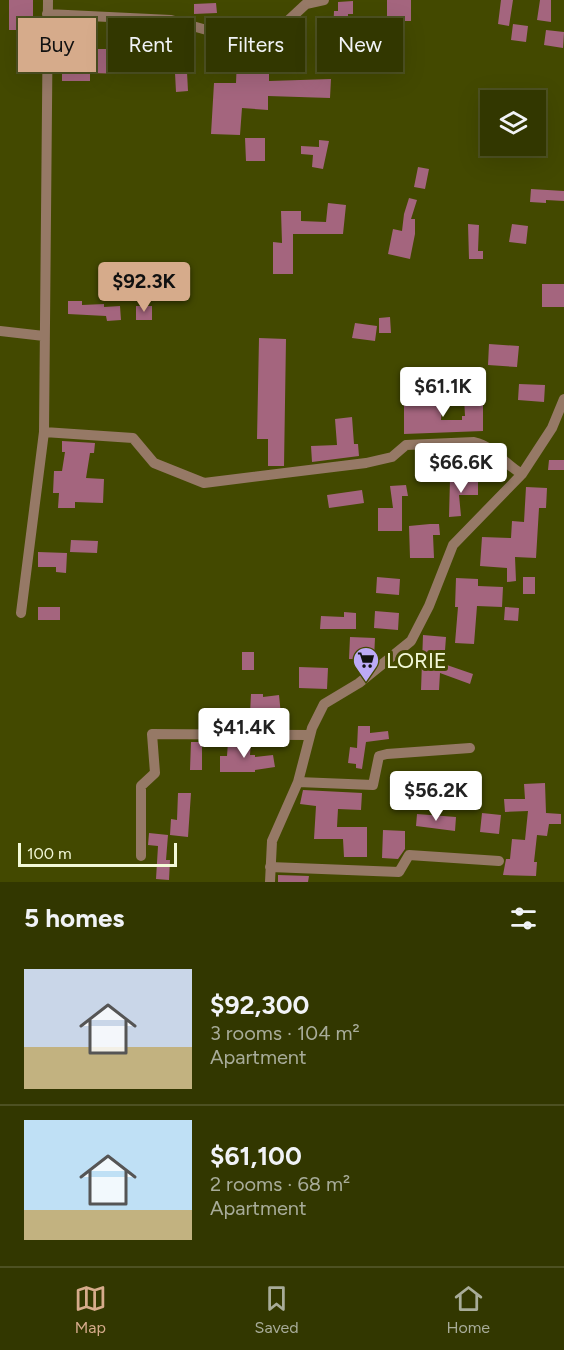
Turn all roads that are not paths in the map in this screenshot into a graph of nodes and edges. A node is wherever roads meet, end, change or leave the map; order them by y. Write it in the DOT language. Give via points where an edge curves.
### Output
graph roads {
  1 [pos="48,0"];
  2 [pos="324,0"];
  3 [pos="47,14"];
  4 [pos="0,331"];
  5 [pos="44,336"];
  6 [pos="564,399"];
  7 [pos="44,432"];
  8 [pos="522,474"];
  9 [pos="21,613"];
  10 [pos="310,735"];
  11 [pos="470,748"];
  12 [pos="298,782"];
  13 [pos="141,856"];
  14 [pos="499,861"];
  15 [pos="270,867"];
  16 [pos="270,882"];
  1 -- 3 [label="street"];
  2 -- 3 [label="street" via="306,4 278,30 221,34 171,20"];
  3 -- 5 [label="street"];
  4 -- 5 [label="street"];
  5 -- 7 [label="street"];
  6 -- 8 [label="street" via="552,428"];
  7 -- 8 [label="street" via="133,438 154,463 204,483 366,463 392,457 406,445 474,442 484,444"];
  7 -- 9 [label="street"];
  8 -- 10 [label="street" via="453,545 411,641 359,683 324,704"];
  10 -- 12 [label="street"];
  10 -- 13 [label="street" via="152,734 155,773 141,786"];
  11 -- 12 [label="street" via="379,756 373,785"];
  12 -- 15 [label="street" via="272,841"];
  14 -- 15 [label="street" via="409,855 399,872"];
  15 -- 16 [label="street"];
}
